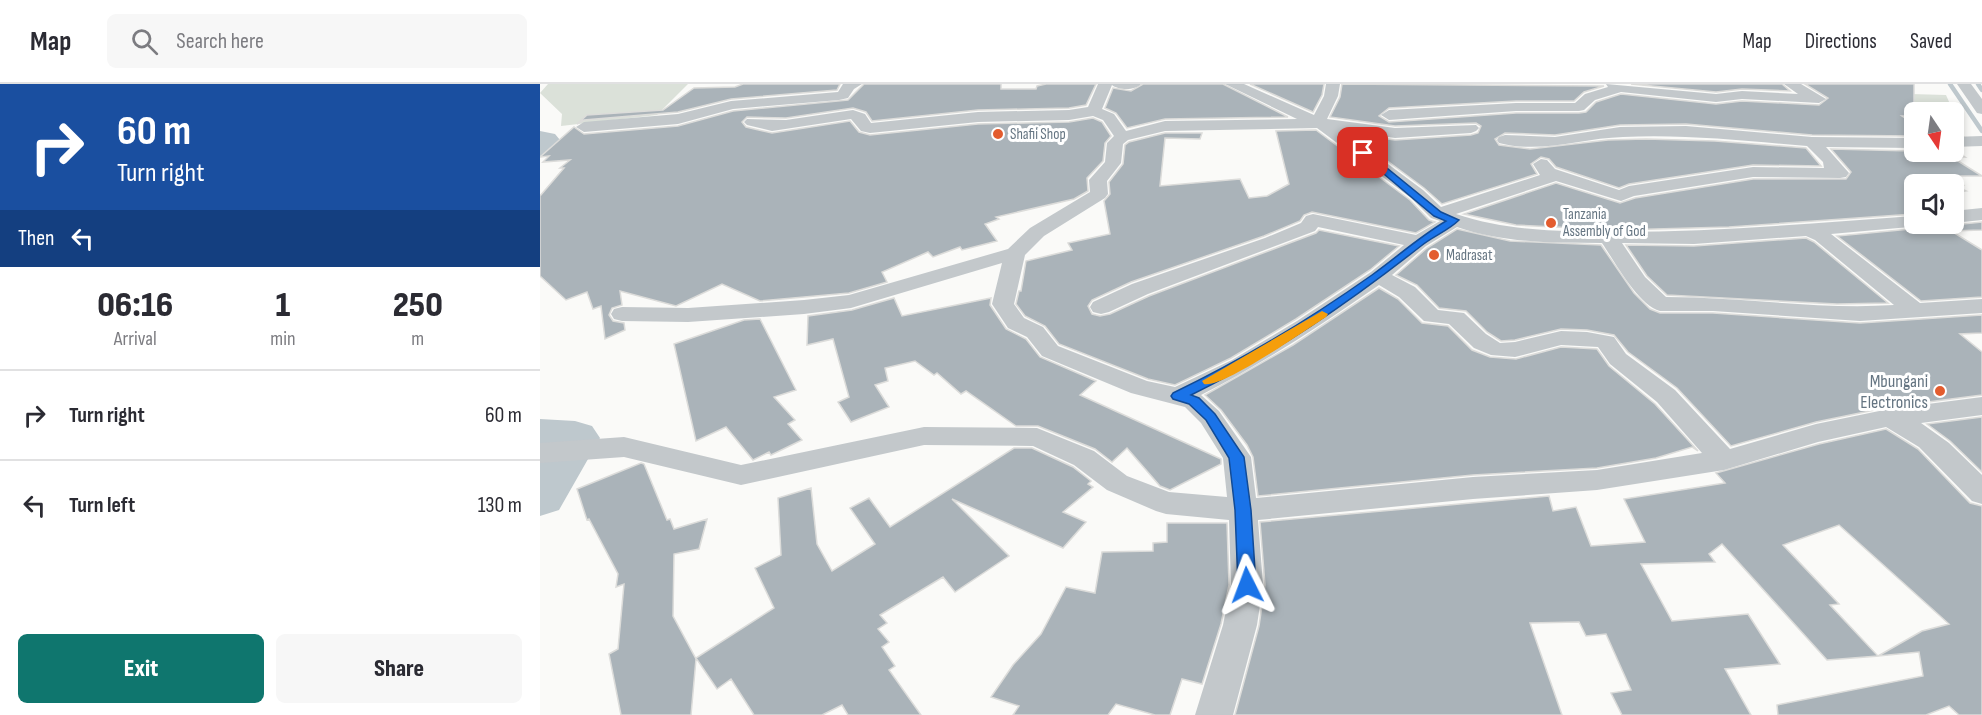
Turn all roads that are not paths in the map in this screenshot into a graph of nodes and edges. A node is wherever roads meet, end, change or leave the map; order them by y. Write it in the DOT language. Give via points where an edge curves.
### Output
graph roads {
  1 [pos="855,84"];
  2 [pos="1105,84"];
  3 [pos="1118,84"];
  4 [pos="1134,84"];
  5 [pos="1232,84"];
  6 [pos="1791,84"];
  7 [pos="1964,84"];
  8 [pos="1616,86"];
  9 [pos="1336,88"];
  10 [pos="1385,99"];
  11 [pos="1981,106"];
  12 [pos="1500,108"];
  13 [pos="1094,111"];
  14 [pos="1389,116"];
  15 [pos="752,122"];
  16 [pos="1318,123"];
  17 [pos="584,126"];
  18 [pos="1369,128"];
  19 [pos="1471,128"];
  20 [pos="1122,136"];
  21 [pos="1505,140"];
  22 [pos="1982,141"];
  23 [pos="1812,142"];
  24 [pos="1964,142"];
  25 [pos="1529,143"];
  26 [pos="1904,143"];
  27 [pos="1363,153"];
  28 [pos="1549,173"];
  29 [pos="1982,214"];
  30 [pos="1964,216"];
  31 [pos="1446,217"];
  32 [pos="1904,223"];
  33 [pos="1810,230"];
  34 [pos="1609,239"];
  35 [pos="1419,242"];
  36 [pos="1015,253"];
  37 [pos="1378,276"];
  38 [pos="1982,306"];
  39 [pos="1101,307"];
  40 [pos="1914,310"];
  41 [pos="622,314"];
  42 [pos="1178,396"];
  43 [pos="1982,406"];
  44 [pos="1888,418"];
  45 [pos="540,453"];
  46 [pos="1724,460"];
  47 [pos="1982,494"];
  48 [pos="1243,510"];
  49 [pos="1214,715"];
  1 -- 17 [label="street" via="843,96 731,105 678,119"];
  2 -- 13 [label="street"];
  3 -- 4 [label="street"];
  5 -- 16 [label="street"];
  6 -- 8 [label="street" via="1819,99 1742,95 1716,98"];
  7 -- 11 [label="street"];
  8 -- 12 [label="street" via="1590,97 1579,107"];
  9 -- 16 [label="street"];
  10 -- 14 [label="street"];
  12 -- 14 [label="street"];
  12 -- 25 [label="street"];
  13 -- 15 [label="street" via="870,128 853,114 779,124"];
  13 -- 20 [label="street" via="1109,117"];
  14 -- 18 [label="street"];
  16 -- 18 [label="street"];
  16 -- 20 [label="street" via="1165,126"];
  16 -- 27 [label="street"];
  18 -- 19 [label="street" via="1395,133"];
  18 -- 27 [label="street"];
  20 -- 36 [label="street" via="1115,143 1113,163 1098,180 1099,194 1037,231"];
  21 -- 25 [label="street"];
  22 -- 24 [label="street"];
  23 -- 25 [label="street" via="1686,131 1620,132"];
  23 -- 26 [label="street"];
  23 -- 28 [label="street" via="1840,173 1753,172 1629,191 1621,196"];
  25 -- 28 [label="street" via="1542,168"];
  27 -- 31 [label="street"];
  28 -- 31 [label="street" via="1549,179 1532,182"];
  29 -- 30 [label="street"];
  31 -- 34 [label="street" via="1534,237"];
  31 -- 35 [label="street"];
  32 -- 33 [label="street"];
  33 -- 34 [label="street"];
  33 -- 40 [label="street"];
  34 -- 40 [label="street" via="1638,281 1660,304 1860,314"];
  35 -- 37 [label="street"];
  35 -- 39 [label="street" via="1313,220 1308,227 1272,243"];
  36 -- 41 [label="street" via="851,301 687,315"];
  36 -- 42 [label="street" via="1003,304 1016,323 1035,332 1050,351 1140,387"];
  37 -- 42 [label="street" via="1241,365"];
  37 -- 46 [label="street" via="1407,291 1432,316 1456,318 1491,348 1506,351 1557,339 1591,338 1606,342 1618,359 1666,396"];
  38 -- 40 [label="street"];
  42 -- 48 [label="street" via="1194,401 1210,417 1237,457"];
  43 -- 44 [label="street"];
  44 -- 46 [label="street" via="1816,433"];
  44 -- 47 [label="street" via="1910,426 1953,460"];
  45 -- 48 [label="street" via="624,447 741,475 924,436 1037,437 1084,458 1117,483 1166,503"];
  46 -- 48 [label="street" via="1597,480"];
  48 -- 49 [label="street" via="1247,585 1240,625"];
}
